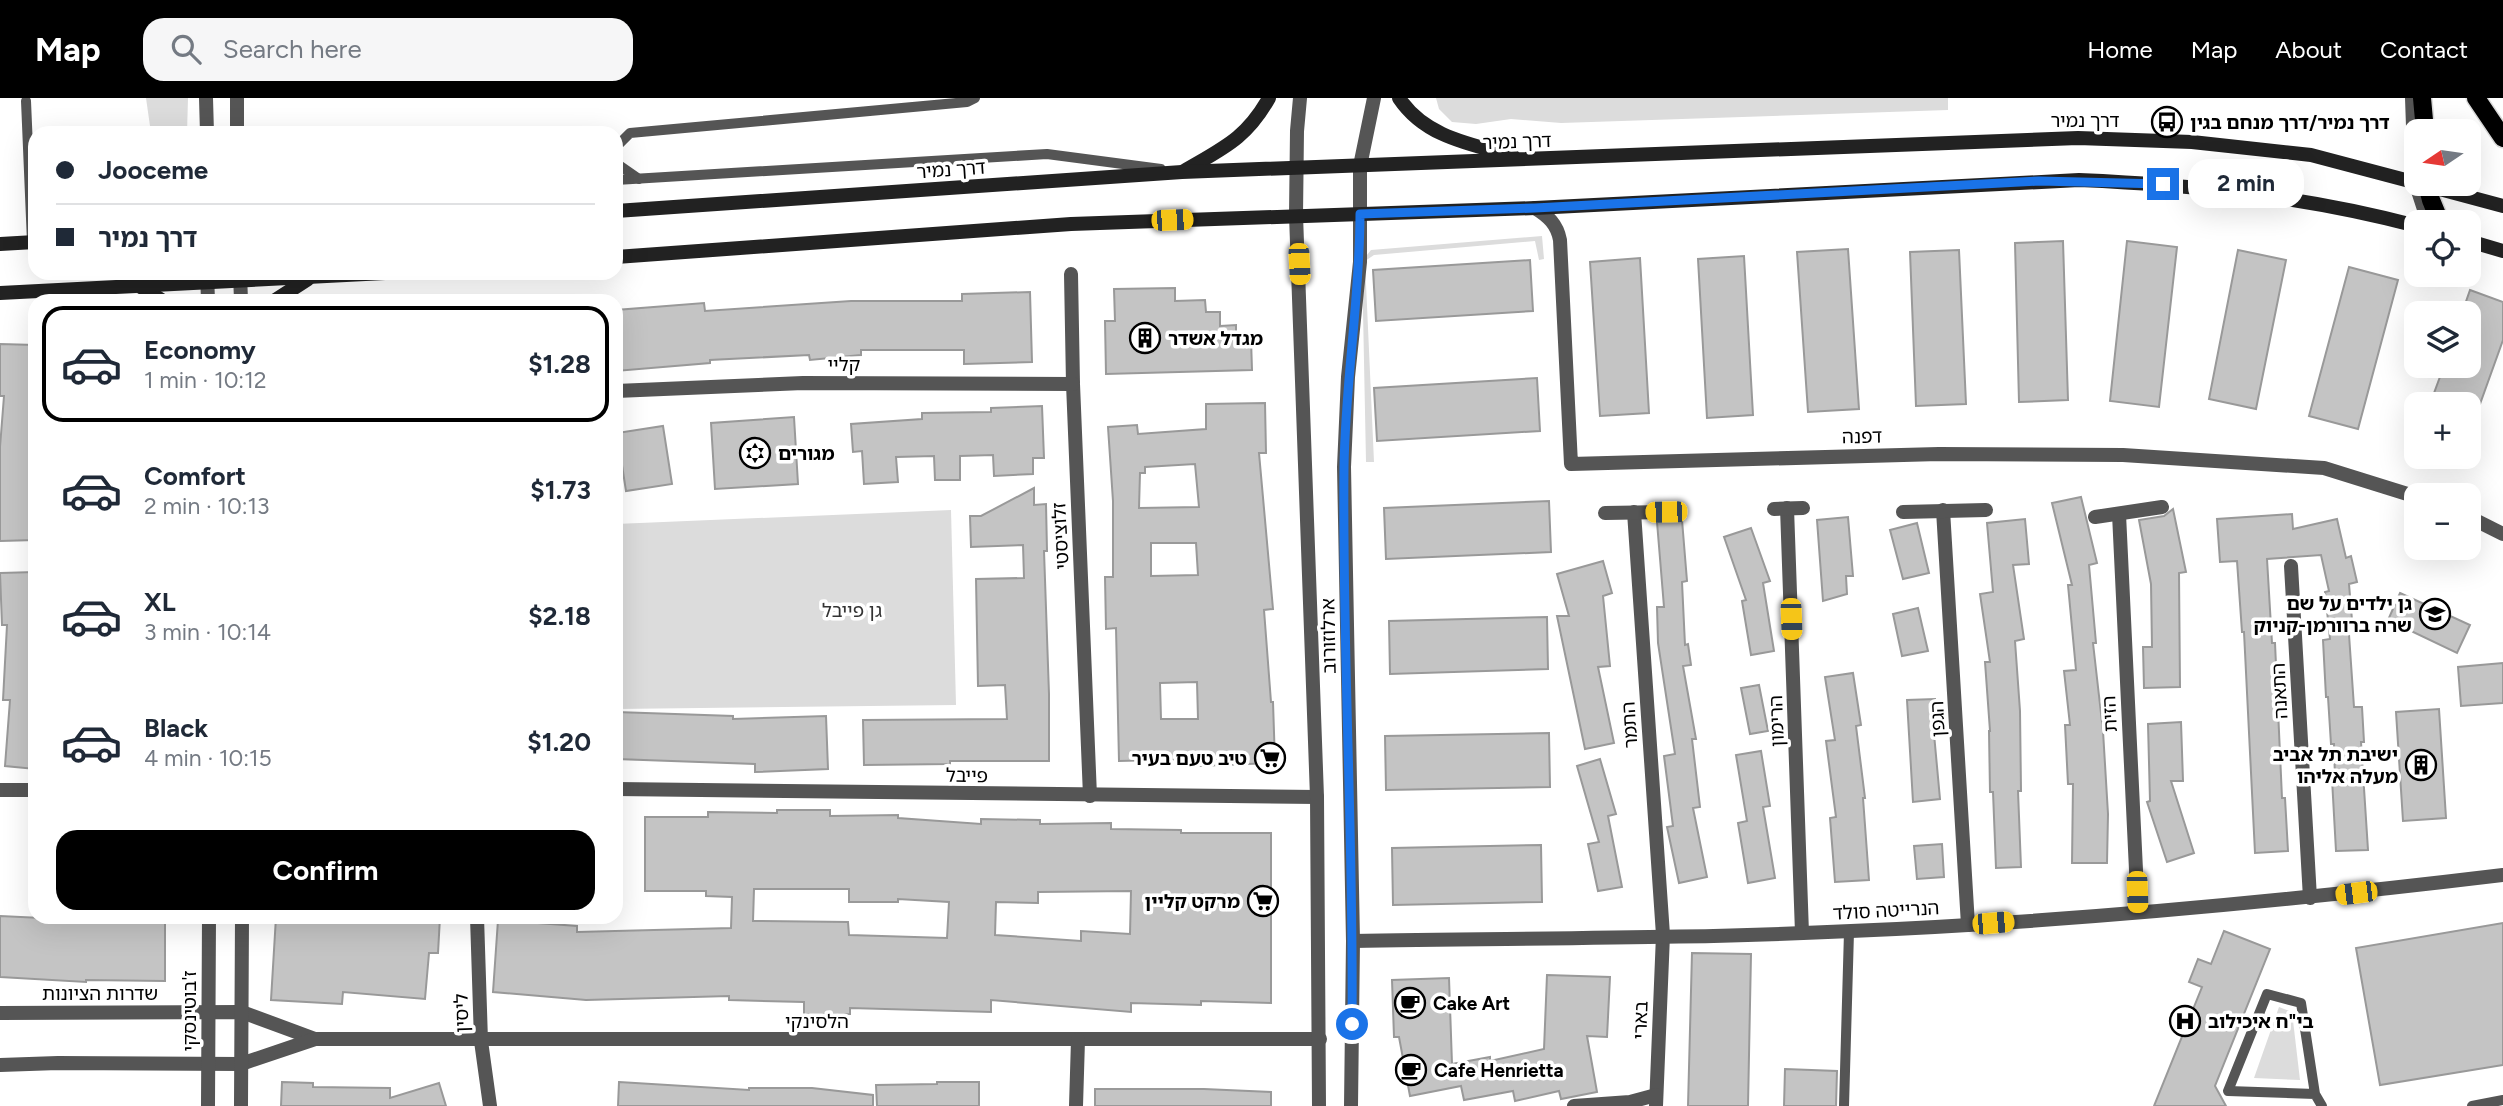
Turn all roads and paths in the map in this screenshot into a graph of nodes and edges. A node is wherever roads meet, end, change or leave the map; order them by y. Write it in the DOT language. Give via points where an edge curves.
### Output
graph roads {
  1 [pos="206,98"];
  2 [pos="237,98"];
  3 [pos="975,98"];
  4 [pos="1269,98"];
  5 [pos="1300,98"];
  6 [pos="1374,98"];
  7 [pos="1399,98"];
  8 [pos="2410,98"];
  9 [pos="2422,98"];
  10 [pos="2476,98"];
  11 [pos="26,102"];
  12 [pos="2413,119"];
  13 [pos="2424,119"];
  14 [pos="206,126"];
  15 [pos="237,126"];
  16 [pos="28,137"];
  17 [pos="2503,138"];
  18 [pos="623,140"];
  19 [pos="1524,160"];
  20 [pos="1360,166"];
  21 [pos="623,168"];
  22 [pos="1296,168"];
  23 [pos="1182,172"];
  24 [pos="639,179"];
  25 [pos="623,180"];
  26 [pos="2404,180"];
  27 [pos="2466,196"];
  28 [pos="2503,206"];
  29 [pos="1535,208"];
  30 [pos="623,211"];
  31 [pos="1360,214"];
  32 [pos="1296,215"];
  33 [pos="2404,223"];
  34 [pos="28,242"];
  35 [pos="0,244"];
  36 [pos="2481,244"];
  37 [pos="2503,251"];
  38 [pos="623,256"];
  39 [pos="1072,274"];
  40 [pos="192,280"];
  41 [pos="306,280"];
  42 [pos="141,287"];
  43 [pos="0,293"];
  44 [pos="152,294"];
  45 [pos="285,294"];
  46 [pos="1073,384"];
  47 [pos="623,391"];
  48 [pos="2404,493"];
  49 [pos="2162,507"];
  50 [pos="1803,508"];
  51 [pos="1943,510"];
  52 [pos="1986,510"];
  53 [pos="1634,512"];
  54 [pos="1666,512"];
  55 [pos="1903,512"];
  56 [pos="1605,513"];
  57 [pos="2119,514"];
  58 [pos="2095,517"];
  59 [pos="2481,523"];
  60 [pos="2503,534"];
  61 [pos="2291,566"];
  62 [pos="623,789"];
  63 [pos="0,790"];
  64 [pos="28,790"];
  65 [pos="1090,796"];
  66 [pos="1317,797"];
  67 [pos="2503,875"];
  68 [pos="2310,898"];
  69 [pos="2138,912"];
  70 [pos="209,924"];
  71 [pos="242,924"];
  72 [pos="477,924"];
  73 [pos="1968,925"];
  74 [pos="1849,932"];
  75 [pos="1802,933"];
  76 [pos="1663,935"];
  77 [pos="1353,941"];
  78 [pos="208,1011"];
  79 [pos="242,1012"];
  80 [pos="0,1013"];
  81 [pos="1320,1039"];
  82 [pos="315,1040"];
  83 [pos="1078,1040"];
  84 [pos="481,1041"];
  85 [pos="208,1064"];
  86 [pos="242,1064"];
  87 [pos="0,1065"];
  88 [pos="2315,1094"];
  89 [pos="2503,1100"];
  90 [pos="1656,1101"];
  91 [pos="208,1106"];
  92 [pos="241,1106"];
  93 [pos="490,1106"];
  94 [pos="1076,1106"];
  95 [pos="1319,1106"];
  96 [pos="1351,1106"];
  97 [pos="1574,1106"];
  98 [pos="1844,1106"];
  99 [pos="2322,1106"];
  100 [pos="2472,1106"];
  1 -- 14 [label="street"];
  2 -- 15 [label="street"];
  3 -- 18 [label="lane" via="630,133"];
  4 -- 23 [label="main road" via="1254,123 1235,141"];
  5 -- 22 [label="street, ארלוזורוב"];
  6 -- 20 [label="street, ארלוזורוב"];
  7 -- 19 [label="main road" via="1408,112 1443,136"];
  8 -- 12 [label="lane"];
  9 -- 13 [label="main road"];
  10 -- 17 [label="main road"];
  11 -- 16 [label="lane"];
  19 -- 20 [label="main road, דרך נמיר"];
  19 -- 26 [label="main road, דרך נמיר" via="2078,138 2192,142 2311,155"];
  20 -- 22 [label="main road, דרך נמיר"];
  20 -- 31 [label="street, ארלוזורוב"];
  21 -- 24 [label="lane"];
  22 -- 23 [label="main road, דרך נמיר"];
  22 -- 32 [label="street, ארלוזורוב"];
  23 -- 24 [label="lane" via="1047,154"];
  23 -- 30 [label="main road, דרך נמיר"];
  24 -- 25 [label="lane"];
  27 -- 28 [label="main road, דרך נמיר"];
  29 -- 31 [label="main road"];
  29 -- 33 [label="main road" via="2079,180 2247,191"];
  29 -- 48 [label="street, דפנה" via="1549,217 1560,240 1571,464 1939,454 2123,455 2324,468"];
  31 -- 32 [label="main road"];
  31 -- 77 [label="street, ארלוזורוב" via="1344,467"];
  32 -- 38 [label="main road" via="1071,224"];
  32 -- 66 [label="street, ארלוזורוב"];
  34 -- 35 [label="main road"];
  36 -- 37 [label="main road"];
  39 -- 46 [label="street, זלוציסטי"];
  40 -- 42 [label="main road"];
  41 -- 45 [label="main road"];
  42 -- 43 [label="main road"];
  42 -- 44 [label="main road"];
  46 -- 47 [label="street, קליי" via="803,383"];
  46 -- 65 [label="street, זלוציסטי"];
  49 -- 57 [label="street"];
  50 -- 75 [label="street, הרימון" via="1781,509"];
  51 -- 52 [label="street"];
  51 -- 55 [label="street"];
  51 -- 73 [label="street, הגפן"];
  53 -- 54 [label="street"];
  53 -- 56 [label="street"];
  53 -- 76 [label="street, התמר"];
  57 -- 58 [label="street"];
  57 -- 69 [label="street, הזית"];
  59 -- 60 [label="street"];
  61 -- 68 [label="street, התאנה"];
  62 -- 65 [label="street, פייבל"];
  63 -- 64 [label="street"];
  65 -- 66 [label="street, פייבל"];
  66 -- 81 [label="street, ארלוזורוב"];
  67 -- 68 [label="street, הנרייטה סולד"];
  68 -- 69 [label="street, הנרייטה סולד"];
  69 -- 73 [label="street, הנרייטה סולד"];
  70 -- 78 [label="street, ז'בוטינסקי"];
  71 -- 79 [label="street"];
  72 -- 84 [label="street, ליסין"];
  73 -- 74 [label="street, הנרייטה סולד"];
  74 -- 75 [label="street, הנרייטה סולד"];
  74 -- 98 [label="lane"];
  75 -- 76 [label="street, הנרייטה סולד"];
  76 -- 77 [label="street, הנרייטה סולד"];
  76 -- 90 [label="street, בארי"];
  77 -- 96 [label="street, ארלוזורוב"];
  78 -- 79 [label="street, שדרות הציונות"];
  78 -- 80 [label="street, שדרות הציונות"];
  78 -- 85 [label="street, ז'בוטינסקי"];
  79 -- 82 [label="street, הלסינקי"];
  79 -- 86 [label="street"];
  81 -- 83 [label="street, הלסינקי"];
  81 -- 95 [label="street, ארלוזורוב"];
  82 -- 84 [label="street, הלסינקי"];
  82 -- 86 [label="street, הלסינקי"];
  83 -- 84 [label="street, הלסינקי"];
  83 -- 94 [label="street"];
  84 -- 93 [label="street, ליסין"];
  85 -- 86 [label="street"];
  85 -- 87 [label="street"];
  85 -- 91 [label="street, ז'בוטינסקי"];
  86 -- 92 [label="street"];
  88 -- 88 [label="lane" via="2301,1003 2267,994 2228,1091"];
  88 -- 99 [label="lane"];
  89 -- 100 [label="lane"];
  90 -- 97 [label="street"];
}
